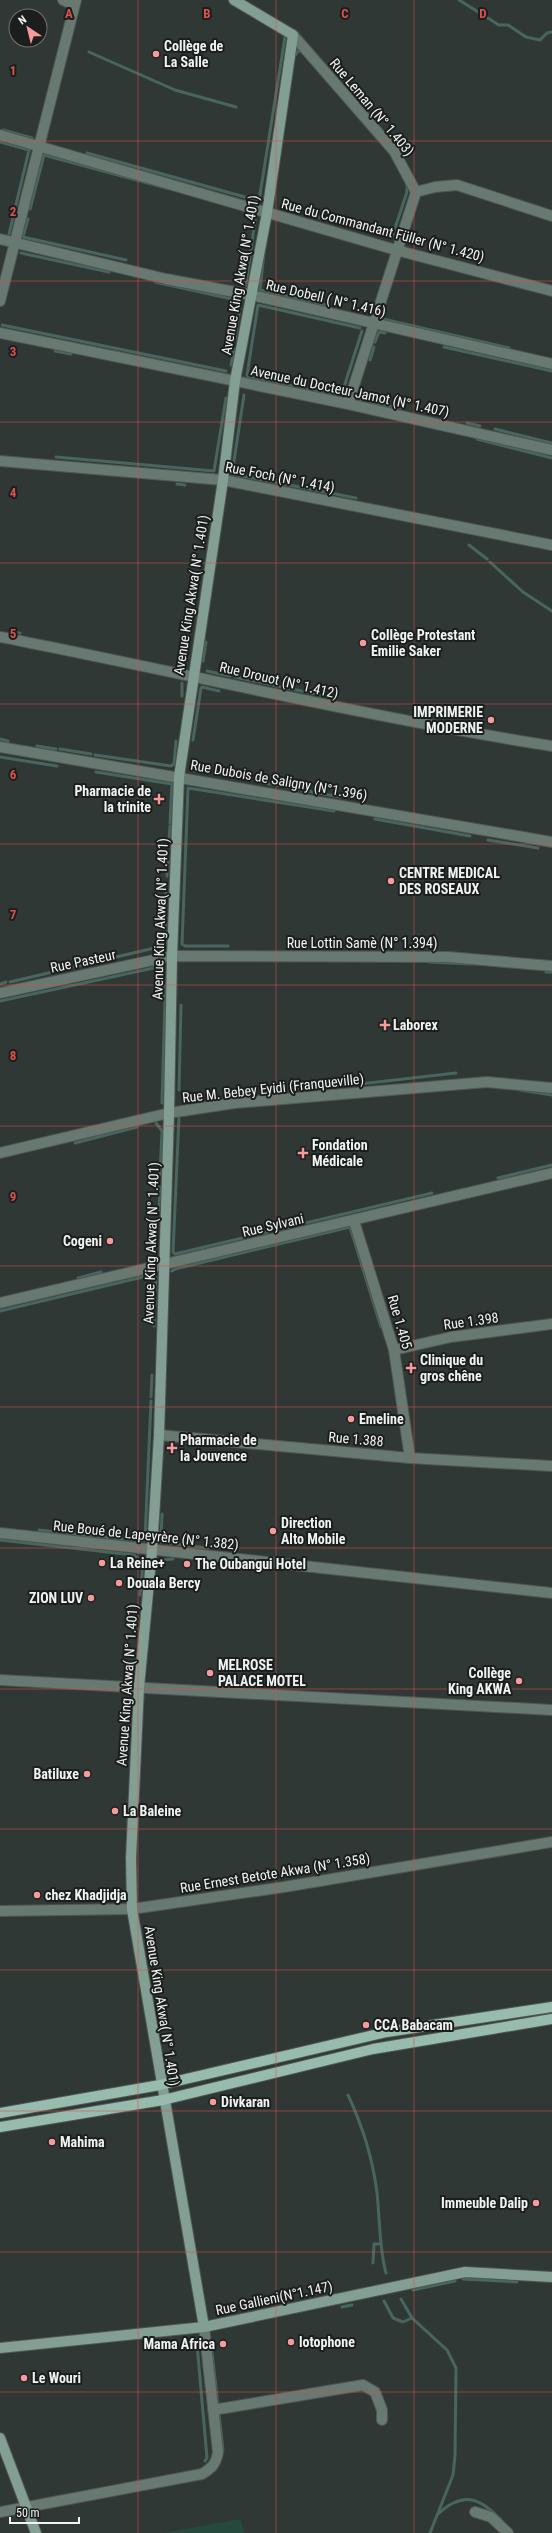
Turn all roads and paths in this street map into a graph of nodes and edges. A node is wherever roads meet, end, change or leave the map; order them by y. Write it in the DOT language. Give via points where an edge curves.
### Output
graph roads {
  1 [pos="63,0"];
  2 [pos="234,0"];
  3 [pos="75,3"];
  4 [pos="293,35"];
  5 [pos="0,135"];
  6 [pos="38,146"];
  7 [pos="416,192"];
  8 [pos="267,213"];
  9 [pos="552,216"];
  10 [pos="0,239"];
  11 [pos="14,242"];
  12 [pos="396,250"];
  13 [pos="552,290"];
  14 [pos="250,295"];
  15 [pos="0,301"];
  16 [pos="372,322"];
  17 [pos="0,333"];
  18 [pos="552,364"];
  19 [pos="235,381"];
  20 [pos="348,404"];
  21 [pos="552,450"];
  22 [pos="0,461"];
  23 [pos="223,480"];
  24 [pos="552,545"];
  25 [pos="0,637"];
  26 [pos="193,675"];
  27 [pos="552,746"];
  28 [pos="0,747"];
  29 [pos="179,777"];
  30 [pos="552,842"];
  31 [pos="172,956"];
  32 [pos="552,966"];
  33 [pos="0,993"];
  34 [pos="552,1088"];
  35 [pos="169,1113"];
  36 [pos="0,1153"];
  37 [pos="552,1173"];
  38 [pos="354,1221"];
  39 [pos="165,1263"];
  40 [pos="0,1303"];
  41 [pos="552,1324"];
  42 [pos="394,1350"];
  43 [pos="159,1435"];
  44 [pos="410,1458"];
  45 [pos="552,1466"];
  46 [pos="0,1533"];
  47 [pos="152,1551"];
  48 [pos="552,1593"];
  49 [pos="0,1680"];
  50 [pos="139,1687"];
  51 [pos="552,1710"];
  52 [pos="552,1842"];
  53 [pos="132,1909"];
  54 [pos="0,1911"];
  55 [pos="552,2007"];
  56 [pos="552,2019"];
  57 [pos="160,2085"];
  58 [pos="163,2100"];
  59 [pos="0,2113"];
  60 [pos="0,2127"];
  61 [pos="552,2277"];
  62 [pos="204,2327"];
  63 [pos="0,2348"];
  64 [pos="213,2410"];
  65 [pos="382,2420"];
  66 [pos="0,2438"];
  67 [pos="26,2507"];
  68 [pos="0,2512"];
  69 [pos="475,2512"];
  70 [pos="36,2533"];
  71 [pos="508,2533"];
  1 -- 3 [label="street"];
  2 -- 4 [label="street, Rue Leman (N° 1.403)"];
  3 -- 6 [label="street"];
  4 -- 7 [label="street, Rue Leman (N° 1.403)" via="394,151"];
  4 -- 8 [label="street, Avenue King Akwa( N° 1.401)"];
  5 -- 6 [label="street, Rue du Commandant Füller (N° 1.420)"];
  6 -- 8 [label="street, Rue du Commandant Füller (N° 1.420)"];
  6 -- 11 [label="street"];
  7 -- 9 [label="street" via="457,185"];
  7 -- 12 [label="street"];
  8 -- 12 [label="street, Rue du Commandant Füller (N° 1.420)"];
  8 -- 14 [label="street, Avenue King Akwa( N° 1.401)"];
  10 -- 11 [label="street, Rue Dobell ( N° 1.416)"];
  11 -- 14 [label="street, Rue Dobell ( N° 1.416)" via="166,279"];
  11 -- 15 [label="street"];
  12 -- 13 [label="street, Rue du Commandant Füller (N° 1.420)"];
  12 -- 16 [label="street"];
  14 -- 16 [label="street, Rue Dobell ( N° 1.416)"];
  14 -- 19 [label="street, Avenue King Akwa( N° 1.401)"];
  16 -- 18 [label="street, Rue Dobell ( N° 1.416)"];
  16 -- 20 [label="street"];
  17 -- 19 [label="street, Avenue du Docteur Jamot (N° 1.407)"];
  19 -- 20 [label="street, Avenue du Docteur Jamot (N° 1.407)"];
  19 -- 23 [label="street, Avenue King Akwa( N° 1.401)"];
  20 -- 21 [label="street, Avenue du Docteur Jamot (N° 1.407)"];
  22 -- 23 [label="street, Rue Foch (N° 1.414)"];
  23 -- 24 [label="street, Rue Foch (N° 1.414)"];
  23 -- 26 [label="street, Avenue King Akwa( N° 1.401)"];
  25 -- 26 [label="street, Rue Drouot (N° 1.412)"];
  26 -- 27 [label="street, Rue Drouot (N° 1.412)" via="349,710"];
  26 -- 29 [label="street, Avenue King Akwa( N° 1.401)"];
  28 -- 29 [label="street, Rue Dubois de Saligny (N°1.396)"];
  29 -- 30 [label="street, Rue Dubois de Saligny (N°1.396)"];
  29 -- 31 [label="street, Avenue King Akwa( N° 1.401)"];
  31 -- 32 [label="street, Rue Lottin Samè (N° 1.394)" via="448,957"];
  31 -- 33 [label="street, Rue Pasteur"];
  31 -- 35 [label="street, Avenue King Akwa( N° 1.401)"];
  34 -- 35 [label="street, Rue M. Bebey Eyidi (Franqueville)" via="487,1082 236,1103"];
  35 -- 36 [label="street, Rue M. Bebey Eyidi (Franqueville)"];
  35 -- 39 [label="street, Avenue King Akwa( N° 1.401)"];
  37 -- 38 [label="street, Rue Sylvani"];
  38 -- 39 [label="street, Rue Sylvani"];
  38 -- 42 [label="street, Rue 1.405"];
  39 -- 40 [label="street, Rue Sylvani"];
  39 -- 43 [label="street, Avenue King Akwa( N° 1.401)"];
  41 -- 42 [label="street, Rue 1.398" via="451,1337"];
  42 -- 44 [label="street, Rue 1.405"];
  43 -- 44 [label="street, Rue 1.388"];
  43 -- 47 [label="street, Avenue King Akwa( N° 1.401)"];
  44 -- 45 [label="street, Rue 1.388"];
  46 -- 47 [label="street, Rue Boué de Lapeyrère (N° 1.382)"];
  47 -- 48 [label="street, Rue Boué de Lapeyrère (N° 1.382)"];
  47 -- 50 [label="street, Avenue King Akwa( N° 1.401)"];
  49 -- 50 [label="street"];
  50 -- 51 [label="street"];
  50 -- 53 [label="street, Avenue King Akwa( N° 1.401)" via="130,1858"];
  52 -- 53 [label="street, Rue Ernest Betote Akwa (N° 1.358)" via="284,1887"];
  53 -- 54 [label="street, Rue Ernest Betote Akwa (N° 1.358)"];
  53 -- 57 [label="street, Avenue King Akwa( N° 1.401)"];
  55 -- 57 [label="main road" via="388,2032"];
  56 -- 58 [label="main road" via="373,2049"];
  57 -- 58 [label="street, Avenue King Akwa( N° 1.401)"];
  57 -- 59 [label="main road"];
  58 -- 60 [label="main road"];
  58 -- 62 [label="street, Avenue King Akwa( N° 1.401)"];
  61 -- 62 [label="street, Rue Gallieni(N°1.147)" via="458,2273"];
  62 -- 63 [label="street, Rue Gallieni(N°1.147)"];
  62 -- 64 [label="street, Avenue King Akwa( N° 1.401)"];
  64 -- 65 [label="street" via="363,2385 376,2392 382,2410"];
  64 -- 67 [label="street, Avenue King Akwa( N° 1.401)" via="218,2452 216,2462 202,2474"];
  66 -- 67 [label="street"];
  67 -- 68 [label="street"];
  67 -- 70 [label="street"];
  69 -- 71 [label="street" via="491,2517"];
}
